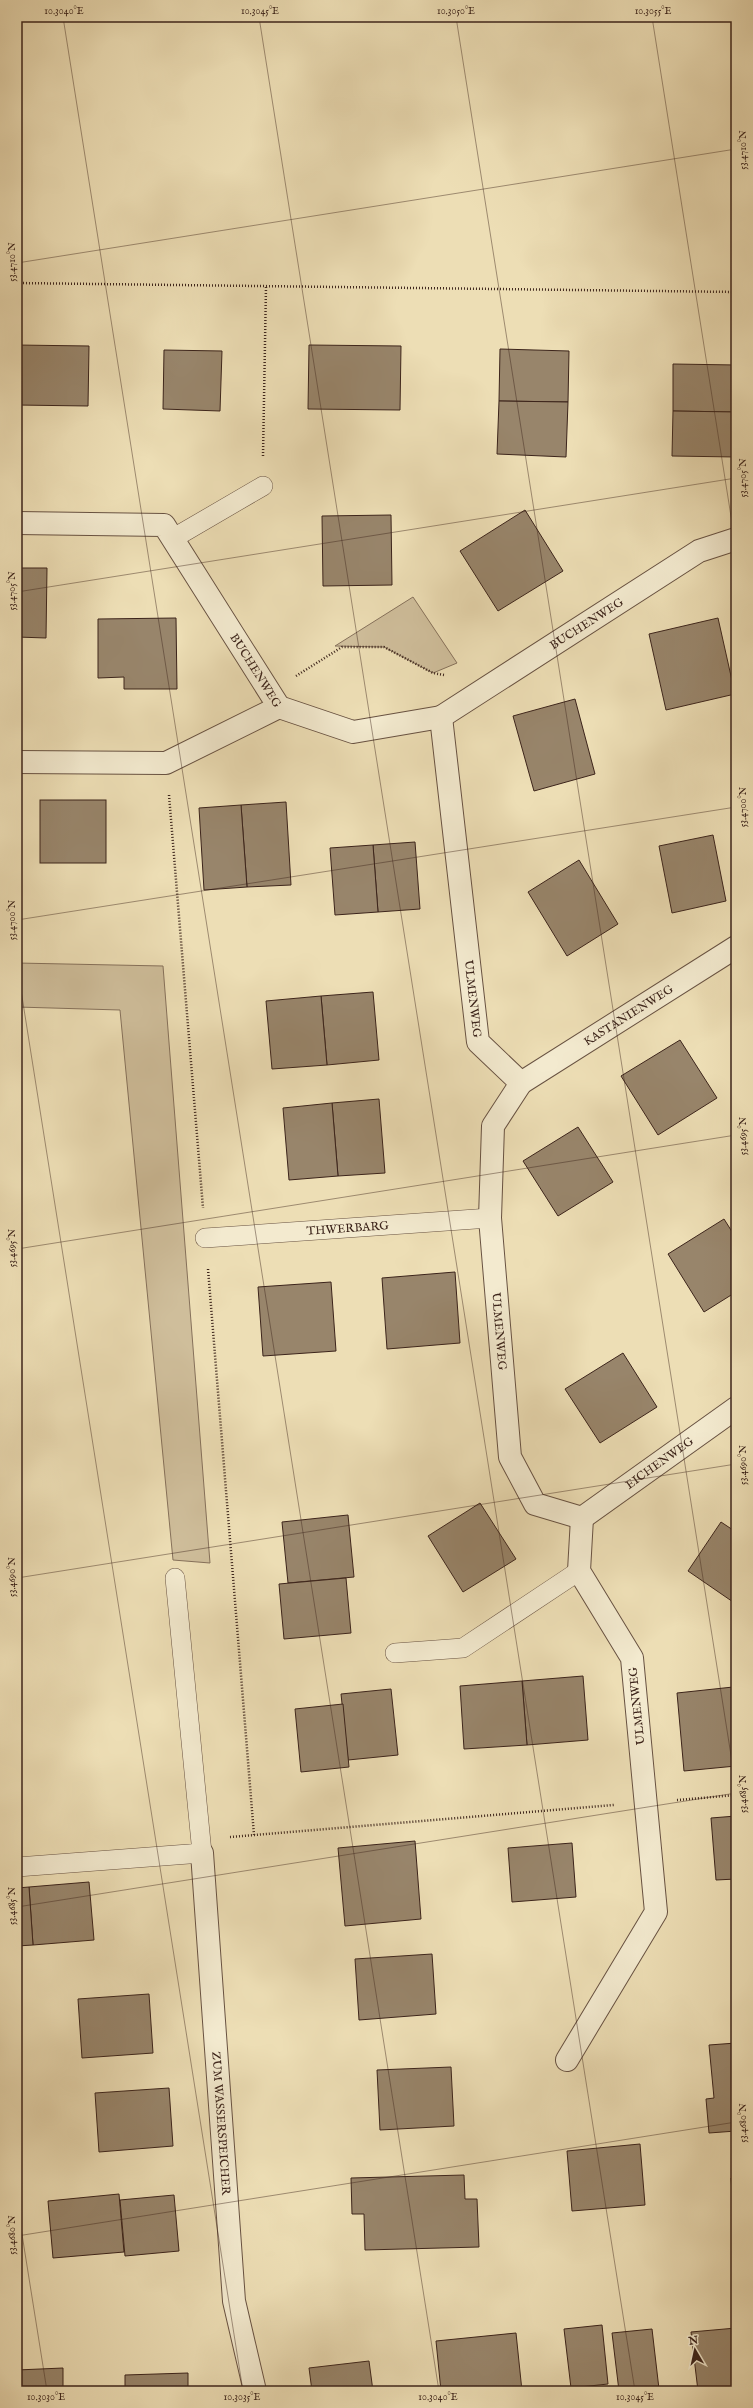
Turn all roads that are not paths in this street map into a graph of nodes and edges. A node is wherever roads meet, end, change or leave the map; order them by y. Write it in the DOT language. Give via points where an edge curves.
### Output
graph roads {
  1 [pos="263,486"];
  2 [pos="17,522"];
  3 [pos="172,539"];
  4 [pos="736,539"];
  5 [pos="274,700"];
  6 [pos="441,717"];
  7 [pos="17,762"];
  8 [pos="736,947"];
  9 [pos="521,1083"];
  10 [pos="490,1218"];
  11 [pos="206,1238"];
  12 [pos="736,1408"];
  13 [pos="582,1518"];
  14 [pos="579,1571"];
  15 [pos="175,1578"];
  16 [pos="394,1653"];
  17 [pos="201,1846"];
  18 [pos="17,1867"];
  19 [pos="567,2060"];
  20 [pos="255,2391"];
  1 -- 3 [label="lane"];
  2 -- 3 [label="street, BUCHENWEG" via="164,525"];
  3 -- 5 [label="street, BUCHENWEG"];
  4 -- 6 [label="street, BUCHENWEG" via="699,551"];
  5 -- 6 [label="street" via="353,732"];
  5 -- 7 [label="street, BUCHENWEG" via="166,763"];
  6 -- 9 [label="street, ULMENWEG" via="478,1042"];
  8 -- 9 [label="street, KASTANIENWEG"];
  9 -- 10 [label="street, ULMENWEG" via="494,1126"];
  10 -- 11 [label="lane, THWERBARG"];
  10 -- 13 [label="street, ULMENWEG" via="510,1457 535,1504"];
  12 -- 13 [label="street, EICHENWEG"];
  13 -- 14 [label="street"];
  14 -- 16 [label="lane" via="463,1648"];
  14 -- 19 [label="street, ULMENWEG" via="632,1658 656,1912"];
  15 -- 17 [label="lane"];
  17 -- 18 [label="lane"];
  17 -- 20 [label="street, ZUM WASSERSPEICHER" via="234,2301"];
}
